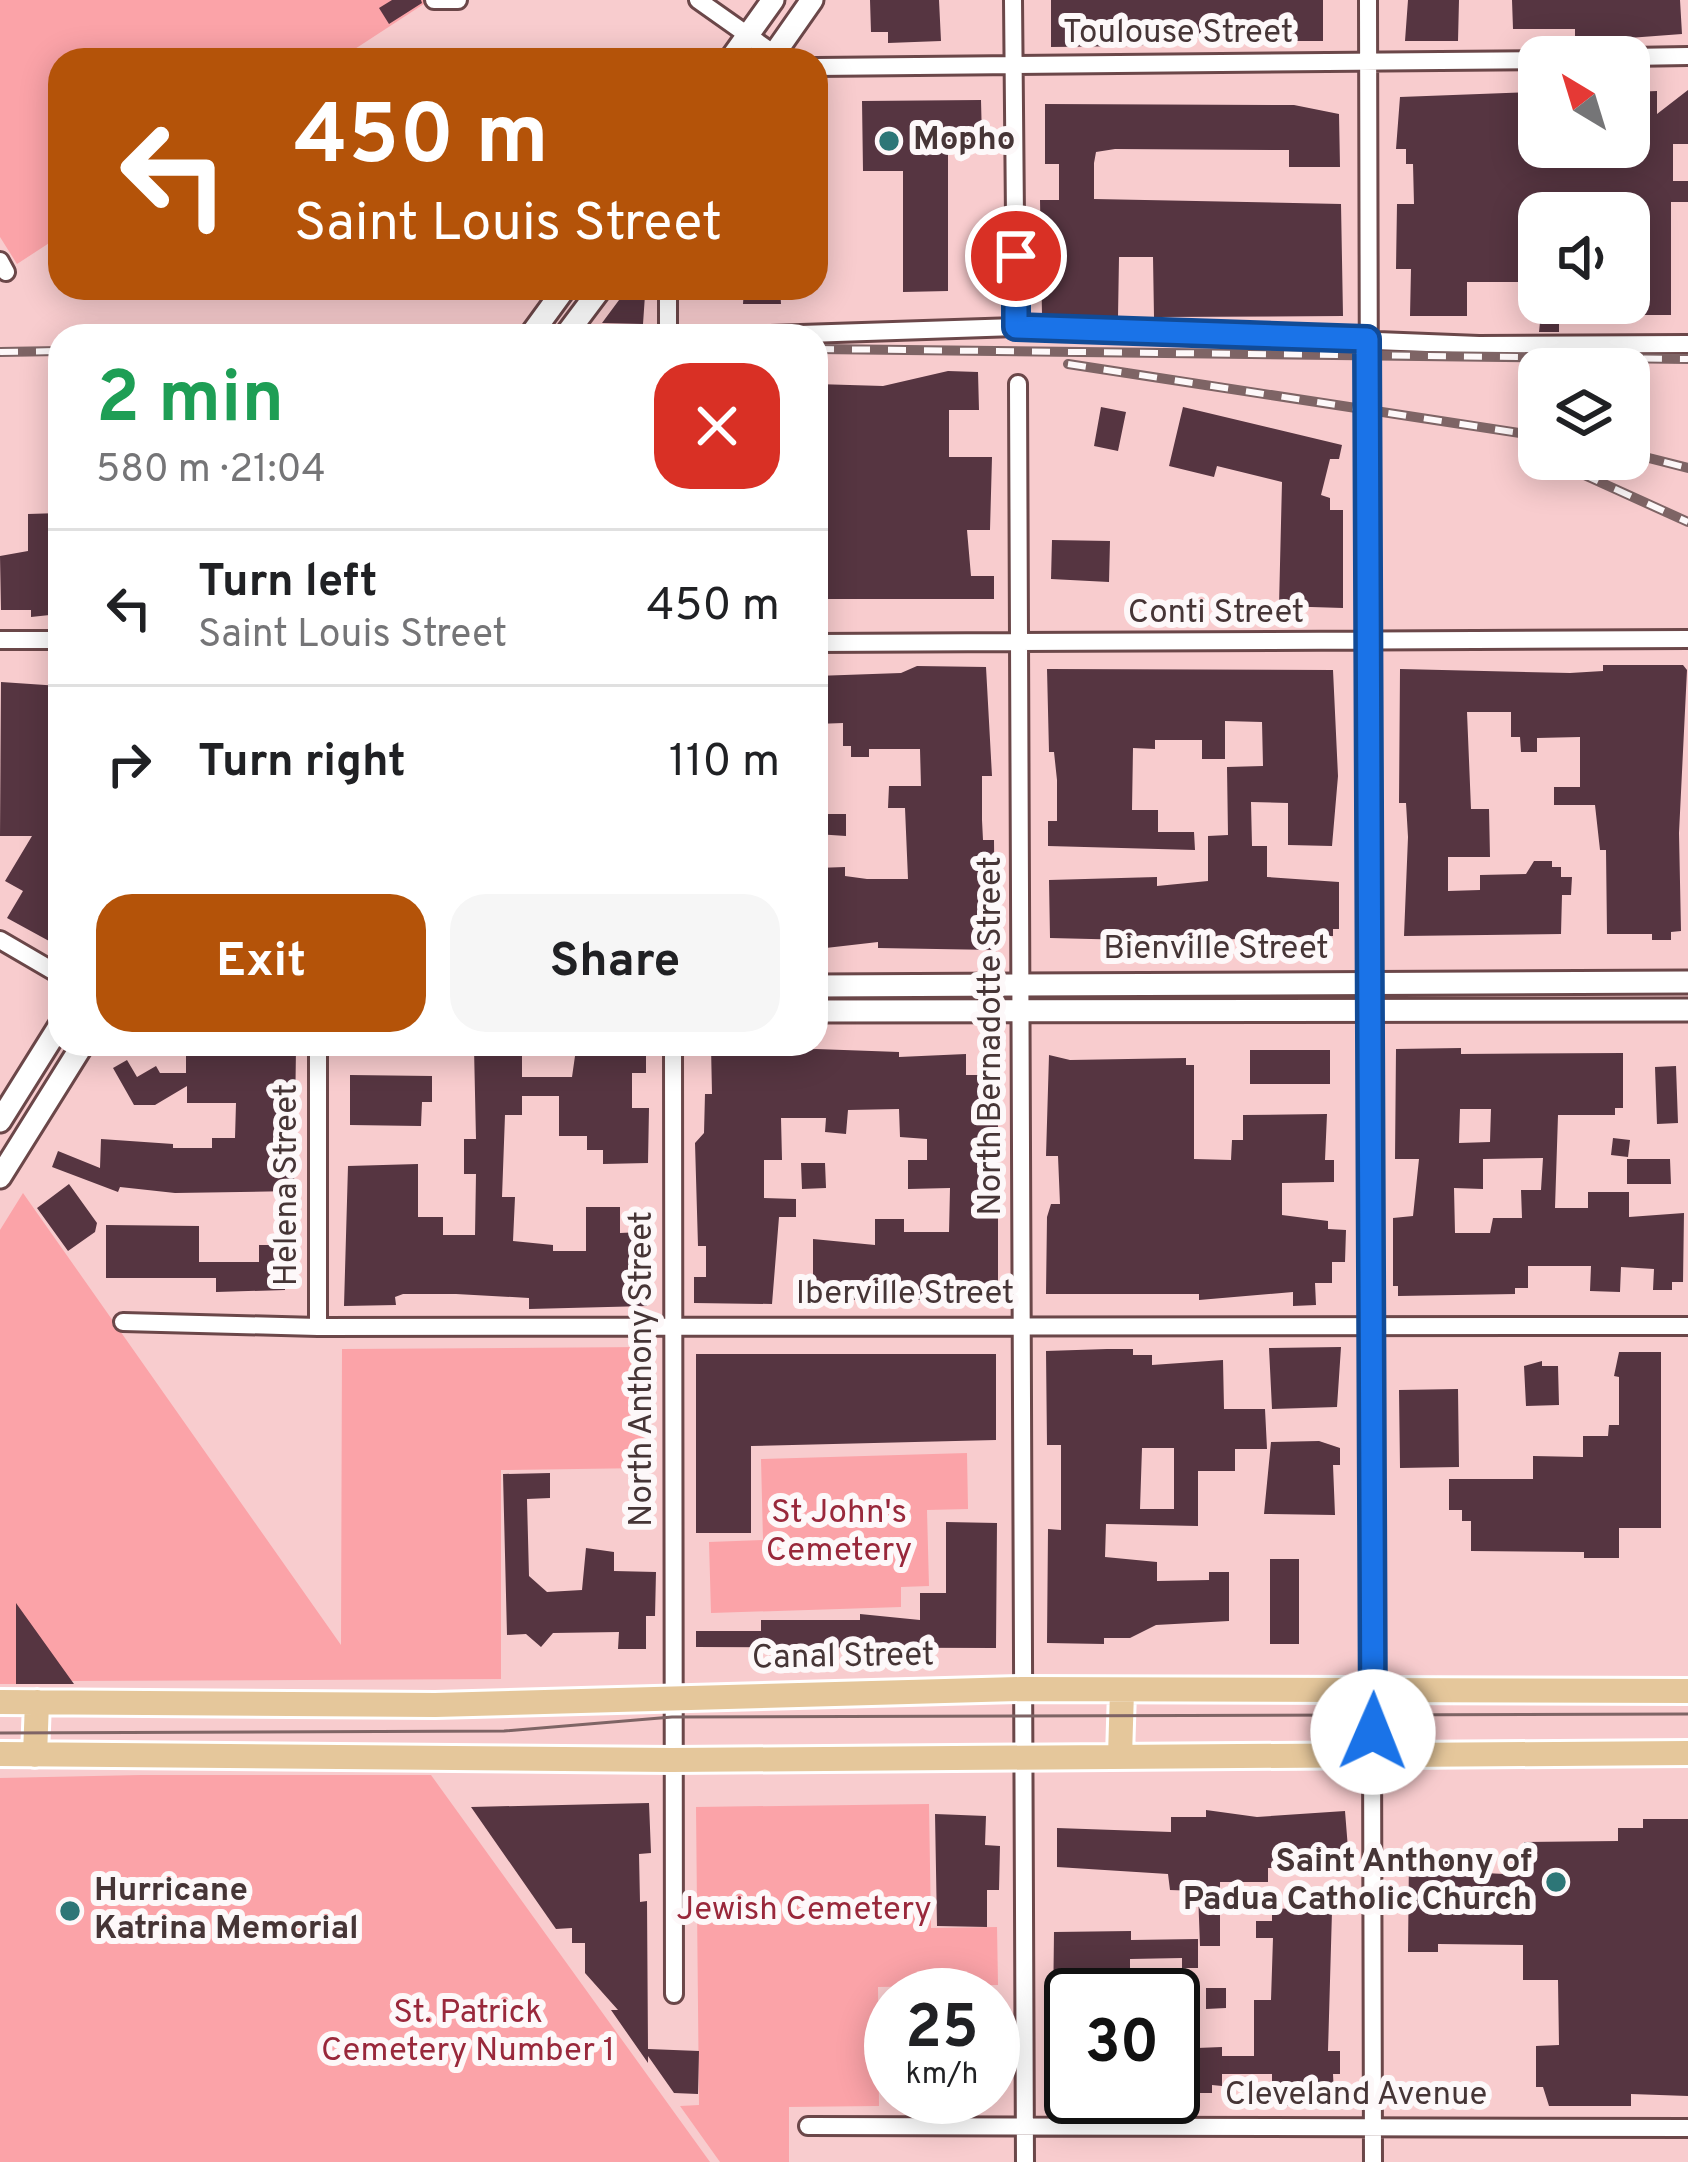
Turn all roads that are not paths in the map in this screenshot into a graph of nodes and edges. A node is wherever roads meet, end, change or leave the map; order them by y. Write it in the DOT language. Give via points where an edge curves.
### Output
graph roads {
  1 [pos="434,0"];
  2 [pos="458,0"];
  3 [pos="698,0"];
  4 [pos="773,0"];
  5 [pos="812,0"];
  6 [pos="1013,0"];
  7 [pos="1368,0"];
  8 [pos="746,37"];
  9 [pos="738,48"];
  10 [pos="762,48"];
  11 [pos="782,48"];
  12 [pos="1688,56"];
  13 [pos="1650,57"];
  14 [pos="1518,61"];
  15 [pos="1012,64"];
  16 [pos="1370,65"];
  17 [pos="828,67"];
  18 [pos="1016,327"];
  19 [pos="828,333"];
  20 [pos="1367,339"];
  21 [pos="1688,344"];
  22 [pos="1018,384"];
  23 [pos="0,640"];
  24 [pos="48,640"];
  25 [pos="1688,640"];
  26 [pos="828,643"];
  27 [pos="1367,644"];
  28 [pos="1019,645"];
  29 [pos="0,940"];
  30 [pos="48,968"];
  31 [pos="1688,982"];
  32 [pos="1371,983"];
  33 [pos="1024,984"];
  34 [pos="828,986"];
  35 [pos="1371,1010"];
  36 [pos="1688,1010"];
  37 [pos="828,1011"];
  38 [pos="1024,1011"];
  39 [pos="48,1044"];
  40 [pos="76,1056"];
  41 [pos="318,1056"];
  42 [pos="673,1056"];
  43 [pos="0,1121"];
  44 [pos="0,1177"];
  45 [pos="123,1322"];
  46 [pos="1372,1323"];
  47 [pos="1022,1325"];
  48 [pos="1688,1325"];
  49 [pos="674,1326"];
  50 [pos="318,1327"];
  51 [pos="1021,1689"];
  52 [pos="1374,1690"];
  53 [pos="1122,1691"];
  54 [pos="1688,1691"];
  55 [pos="672,1694"];
  56 [pos="0,1702"];
  57 [pos="37,1702"];
  58 [pos="1688,1753"];
  59 [pos="0,1754"];
  60 [pos="35,1755"];
  61 [pos="1021,1756"];
  62 [pos="1120,1756"];
  63 [pos="1372,1756"];
  64 [pos="672,1760"];
  65 [pos="674,1994"];
  66 [pos="1374,2125"];
  67 [pos="808,2126"];
  68 [pos="1025,2126"];
  69 [pos="1688,2128"];
  70 [pos="1025,2162"];
  71 [pos="1373,2162"];
  1 -- 2 [label="street"];
  3 -- 8 [label="street"];
  4 -- 8 [label="street"];
  5 -- 11 [label="street"];
  6 -- 15 [label="street"];
  7 -- 16 [label="street"];
  8 -- 9 [label="street"];
  8 -- 10 [label="street"];
  12 -- 13 [label="street"];
  14 -- 16 [label="street, Toulouse Street"];
  15 -- 16 [label="street, Toulouse Street"];
  15 -- 17 [label="street, Toulouse Street"];
  15 -- 18 [label="street"];
  16 -- 20 [label="street"];
  18 -- 19 [label="street"];
  18 -- 20 [label="street"];
  20 -- 21 [label="street"];
  20 -- 27 [label="street"];
  22 -- 28 [label="street, North Bernadotte Street"];
  23 -- 24 [label="street"];
  25 -- 27 [label="street, Conti Street"];
  26 -- 28 [label="street, Conti Street"];
  27 -- 28 [label="street, Conti Street"];
  27 -- 32 [label="street"];
  28 -- 33 [label="street, North Bernadotte Street"];
  29 -- 30 [label="street"];
  31 -- 32 [label="street, Bienville Street"];
  32 -- 33 [label="street, Bienville Street"];
  32 -- 35 [label="street"];
  33 -- 34 [label="street, Bienville Street"];
  33 -- 38 [label="street, North Bernadotte Street"];
  35 -- 36 [label="street, Bienville Street"];
  35 -- 38 [label="street, Bienville Street"];
  35 -- 46 [label="street"];
  37 -- 38 [label="street, Bienville Street"];
  38 -- 47 [label="street, North Bernadotte Street"];
  39 -- 43 [label="street"];
  40 -- 44 [label="street"];
  41 -- 50 [label="street, Helena Street"];
  42 -- 49 [label="street, North Anthony Street"];
  45 -- 50 [label="street, Iberville Street"];
  46 -- 47 [label="street, Iberville Street"];
  46 -- 48 [label="street, Iberville Street"];
  46 -- 52 [label="street"];
  47 -- 49 [label="street, Iberville Street"];
  47 -- 51 [label="street, North Bernadotte Street"];
  49 -- 50 [label="street, Iberville Street"];
  49 -- 55 [label="street, North Anthony Street"];
  51 -- 53 [label="main road, Canal Street"];
  51 -- 55 [label="main road, Canal Street"];
  51 -- 61 [label="street, North Bernadotte Street"];
  52 -- 53 [label="main road, Canal Street"];
  52 -- 54 [label="main road, Canal Street"];
  52 -- 63 [label="street"];
  53 -- 62 [label="main road"];
  55 -- 57 [label="main road, Canal Street" via="435,1705"];
  55 -- 64 [label="street, North Anthony Street"];
  56 -- 57 [label="main road, Canal Street"];
  57 -- 60 [label="main road"];
  58 -- 63 [label="main road"];
  59 -- 60 [label="main road"];
  60 -- 64 [label="main road"];
  61 -- 62 [label="main road"];
  61 -- 64 [label="main road"];
  61 -- 68 [label="street, North Bernadotte Street"];
  62 -- 63 [label="main road"];
  63 -- 66 [label="street"];
  64 -- 65 [label="street, North Anthony Street"];
  66 -- 68 [label="street, Cleveland Avenue"];
  66 -- 69 [label="street, Cleveland Avenue"];
  66 -- 71 [label="street"];
  67 -- 68 [label="street, Cleveland Avenue"];
  68 -- 70 [label="street, North Bernadotte Street"];
}
